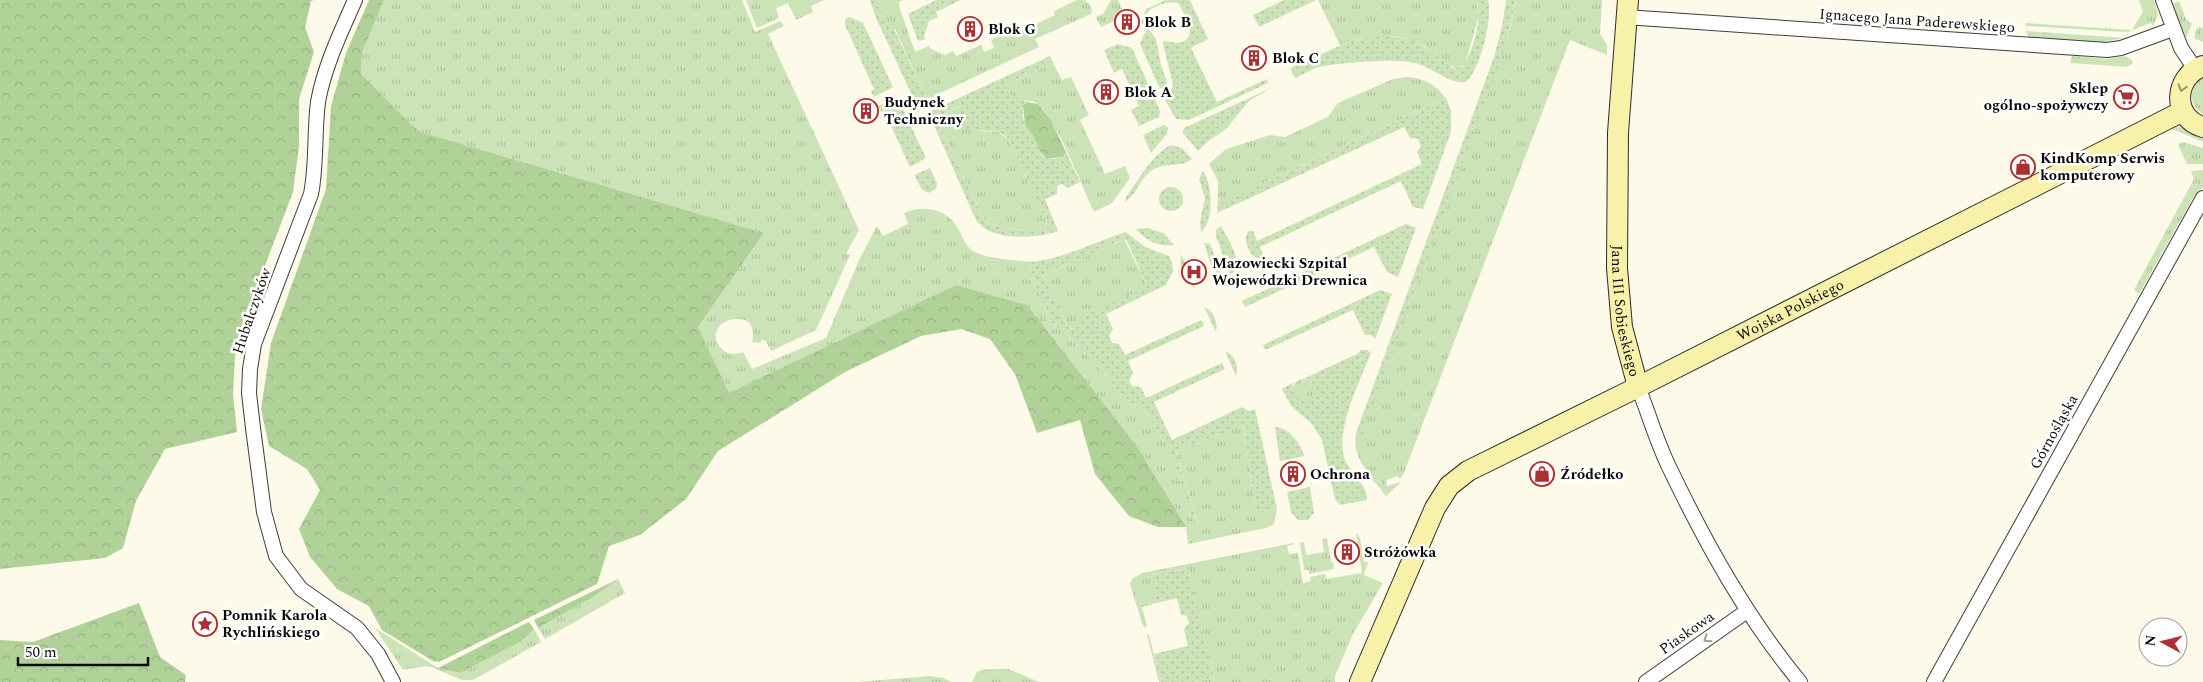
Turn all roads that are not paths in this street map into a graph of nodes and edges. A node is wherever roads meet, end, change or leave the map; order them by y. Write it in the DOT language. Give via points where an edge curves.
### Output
graph roads {
  1 [pos="355,0"];
  2 [pos="2163,0"];
  3 [pos="1627,8"];
  4 [pos="2173,29"];
  5 [pos="2199,67"];
  6 [pos="2183,111"];
  7 [pos="2203,127"];
  8 [pos="2201,200"];
  9 [pos="1638,388"];
  10 [pos="1746,612"];
  11 [pos="393,682"];
  12 [pos="1360,682"];
  13 [pos="1646,682"];
  14 [pos="1800,682"];
  15 [pos="1934,682"];
  1 -- 11 [label="street, Hubalczyków" via="323,81 311,194 254,344 249,394 264,512 276,556 301,589 358,628 378,654"];
  2 -- 4 [label="street"];
  3 -- 4 [label="street, Ignacego Jana Paderewskiego" via="2106,50 2121,48"];
  3 -- 9 [label="street, Jana III Sobieskiego" via="1618,133 1617,268 1622,327"];
  4 -- 5 [label="street" via="2182,48"];
  5 -- 6 [label="street, one-way" via="2182,83 2180,102"];
  6 -- 7 [label="street"];
  6 -- 9 [label="street, Wojska Polskiego"];
  8 -- 15 [label="street, Górnośląska"];
  9 -- 10 [label="street, Jana III Sobieskiego" via="1669,468"];
  9 -- 12 [label="street, Wojska Polskiego" via="1468,471 1449,486 1422,535"];
  10 -- 13 [label="street, Piaskowa, one-way"];
  10 -- 14 [label="street, Jana III Sobieskiego"];
}
